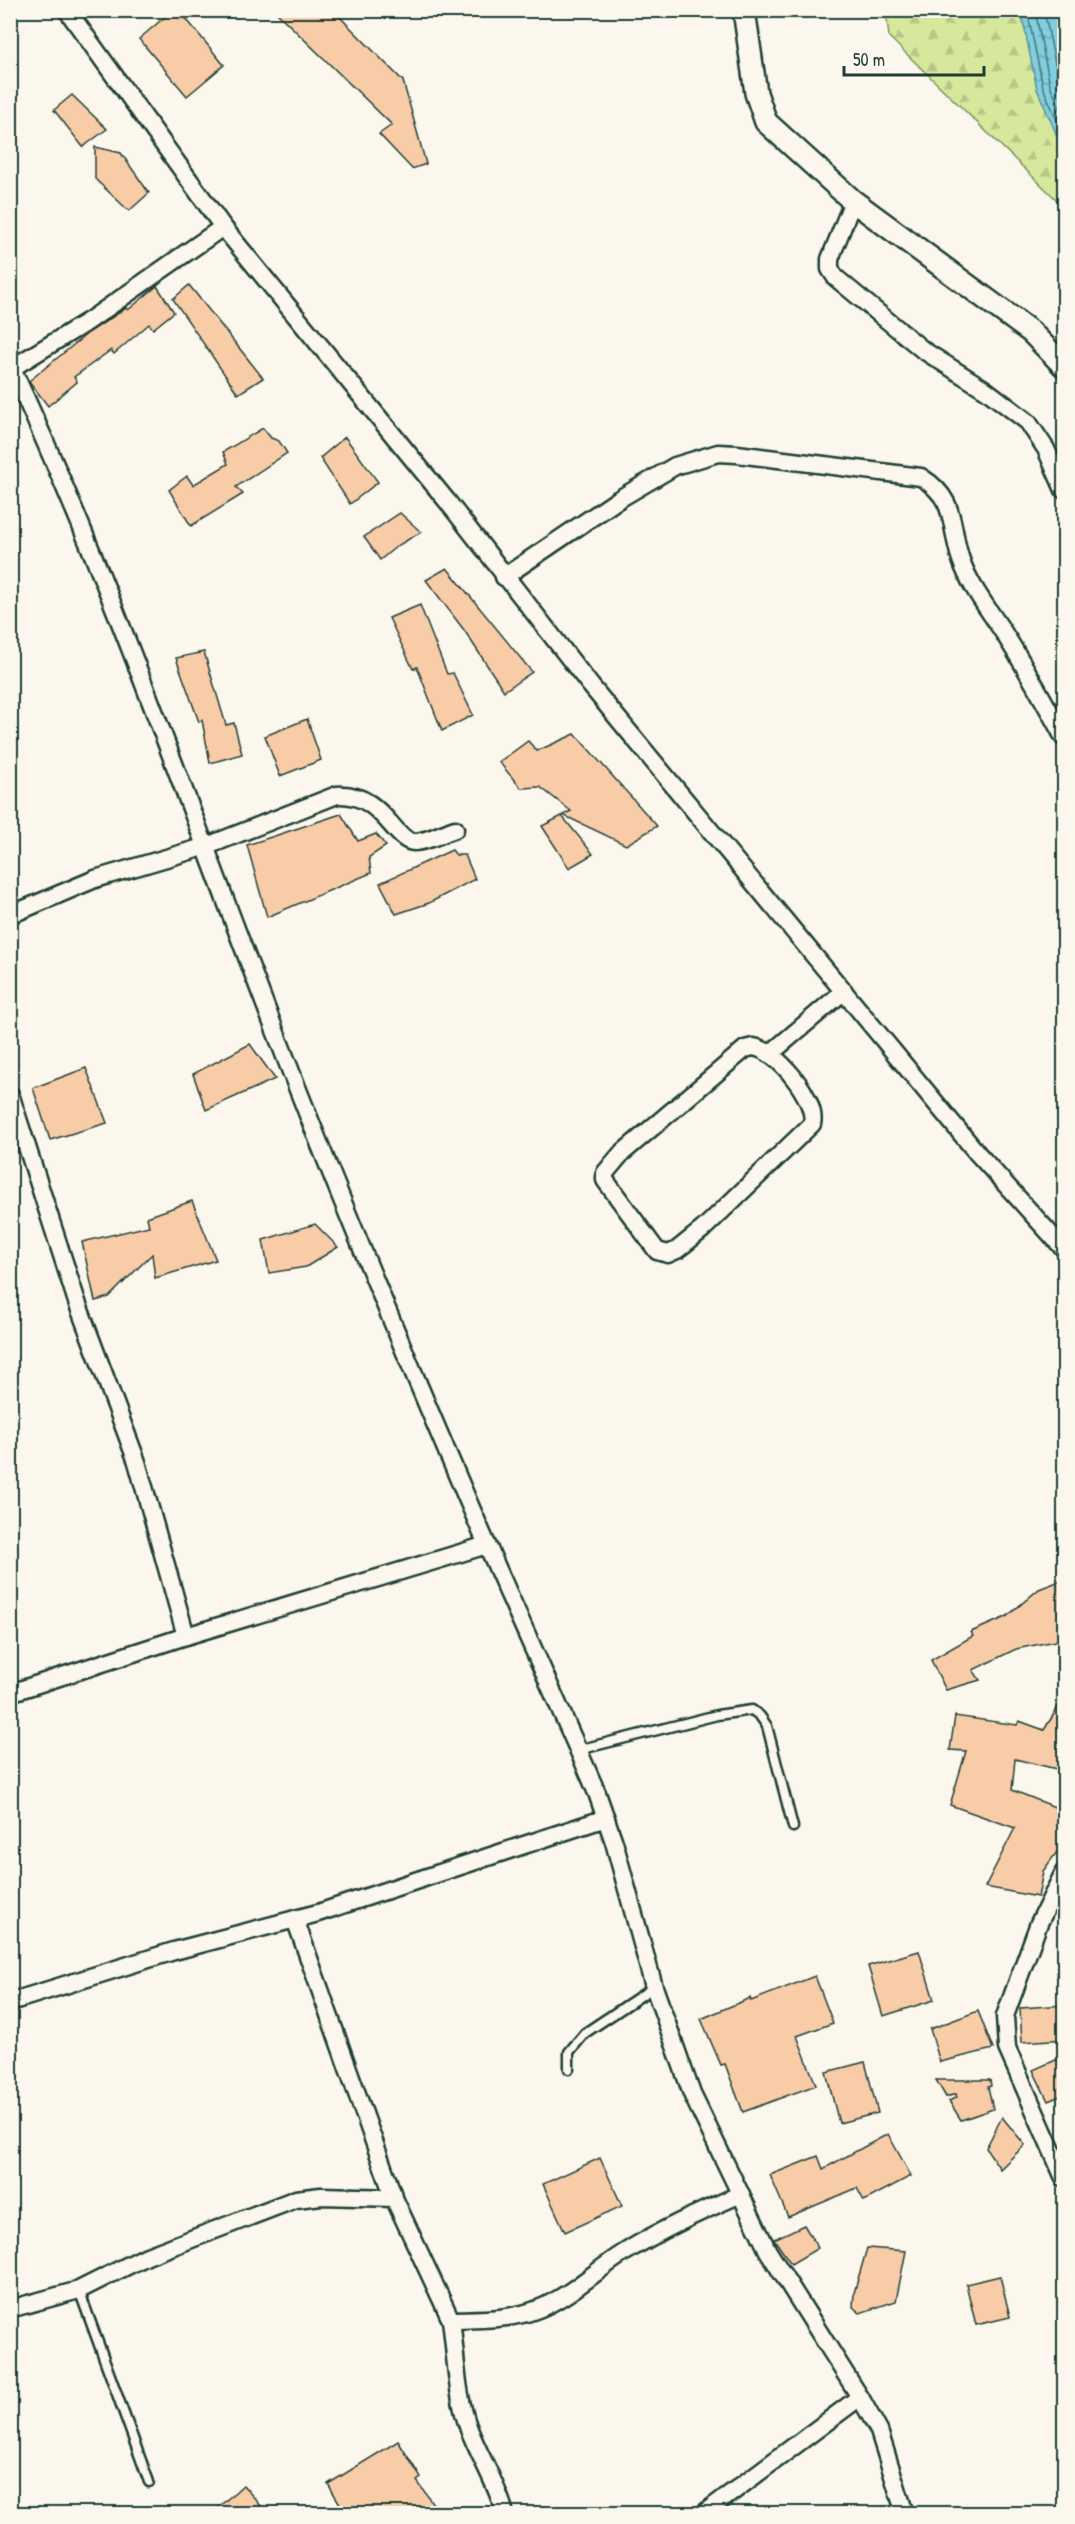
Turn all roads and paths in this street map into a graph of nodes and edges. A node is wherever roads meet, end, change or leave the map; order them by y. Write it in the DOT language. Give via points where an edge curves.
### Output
graph roads {
  1 [pos="67,10"];
  2 [pos="744,10"];
  3 [pos="853,201"];
  4 [pos="223,226"];
  5 [pos="11,366"];
  6 [pos="1065,366"];
  7 [pos="1065,490"];
  8 [pos="504,577"];
  9 [pos="1065,738"];
  10 [pos="455,829"];
  11 [pos="207,846"];
  12 [pos="10,915"];
  13 [pos="844,991"];
  14 [pos="771,1053"];
  15 [pos="10,1094"];
  16 [pos="1065,1249"];
  17 [pos="487,1545"];
  18 [pos="186,1636"];
  19 [pos="10,1693"];
  20 [pos="578,1750"];
  21 [pos="606,1818"];
  22 [pos="793,1827"];
  23 [pos="1065,1872"];
  24 [pos="295,1919"];
  25 [pos="654,1987"];
  26 [pos="10,2002"];
  27 [pos="569,2069"];
  28 [pos="1065,2178"];
  29 [pos="741,2193"];
  30 [pos="394,2198"];
  31 [pos="79,2290"];
  32 [pos="10,2309"];
  33 [pos="451,2320"];
  34 [pos="860,2397"];
  35 [pos="149,2482"];
  36 [pos="505,2514"];
  37 [pos="703,2514"];
  38 [pos="905,2514"];
  1 -- 4 [label="street"];
  2 -- 3 [label="street" via="756,93 766,122"];
  3 -- 6 [label="street" via="1031,332"];
  3 -- 7 [label="street" via="830,259 830,269 836,278 923,351 1028,422"];
  4 -- 5 [label="street" via="90,320"];
  4 -- 8 [label="street" via="447,501"];
  5 -- 11 [label="street" via="103,581"];
  8 -- 9 [label="street" via="619,499 675,466 701,456 738,454 921,477 934,485 948,505 971,585 1012,645"];
  8 -- 13 [label="street"];
  10 -- 11 [label="street" via="414,842 403,837 375,805 348,794"];
  11 -- 12 [label="street" via="95,879"];
  11 -- 17 [label="street" via="282,1049"];
  13 -- 14 [label="street"];
  13 -- 16 [label="street" via="978,1154"];
  14 -- 14 [label="street" via="808,1098 812,1124 703,1229 677,1250 668,1254 657,1251 605,1180 610,1164 745,1048 763,1048"];
  15 -- 18 [label="street" via="77,1302 137,1462"];
  17 -- 18 [label="street"];
  17 -- 20 [label="street"];
  18 -- 19 [label="street"];
  20 -- 21 [label="street"];
  20 -- 22 [label="lane" via="752,1710 766,1726"];
  21 -- 24 [label="street"];
  21 -- 25 [label="street"];
  23 -- 28 [label="street" via="1039,1923 1005,2016 1007,2048"];
  24 -- 26 [label="street" via="174,1951"];
  24 -- 30 [label="street"];
  25 -- 27 [label="lane" via="585,2033 569,2052"];
  25 -- 29 [label="street" via="692,2094"];
  29 -- 33 [label="street" via="665,2228 539,2309 519,2315"];
  29 -- 34 [label="street" via="768,2251"];
  30 -- 31 [label="street" via="296,2199 147,2256"];
  30 -- 33 [label="street"];
  31 -- 32 [label="street"];
  31 -- 35 [label="lane"];
  33 -- 36 [label="street" via="468,2427 495,2481"];
  34 -- 37 [label="street"];
  34 -- 38 [label="street" via="888,2455"];
}
